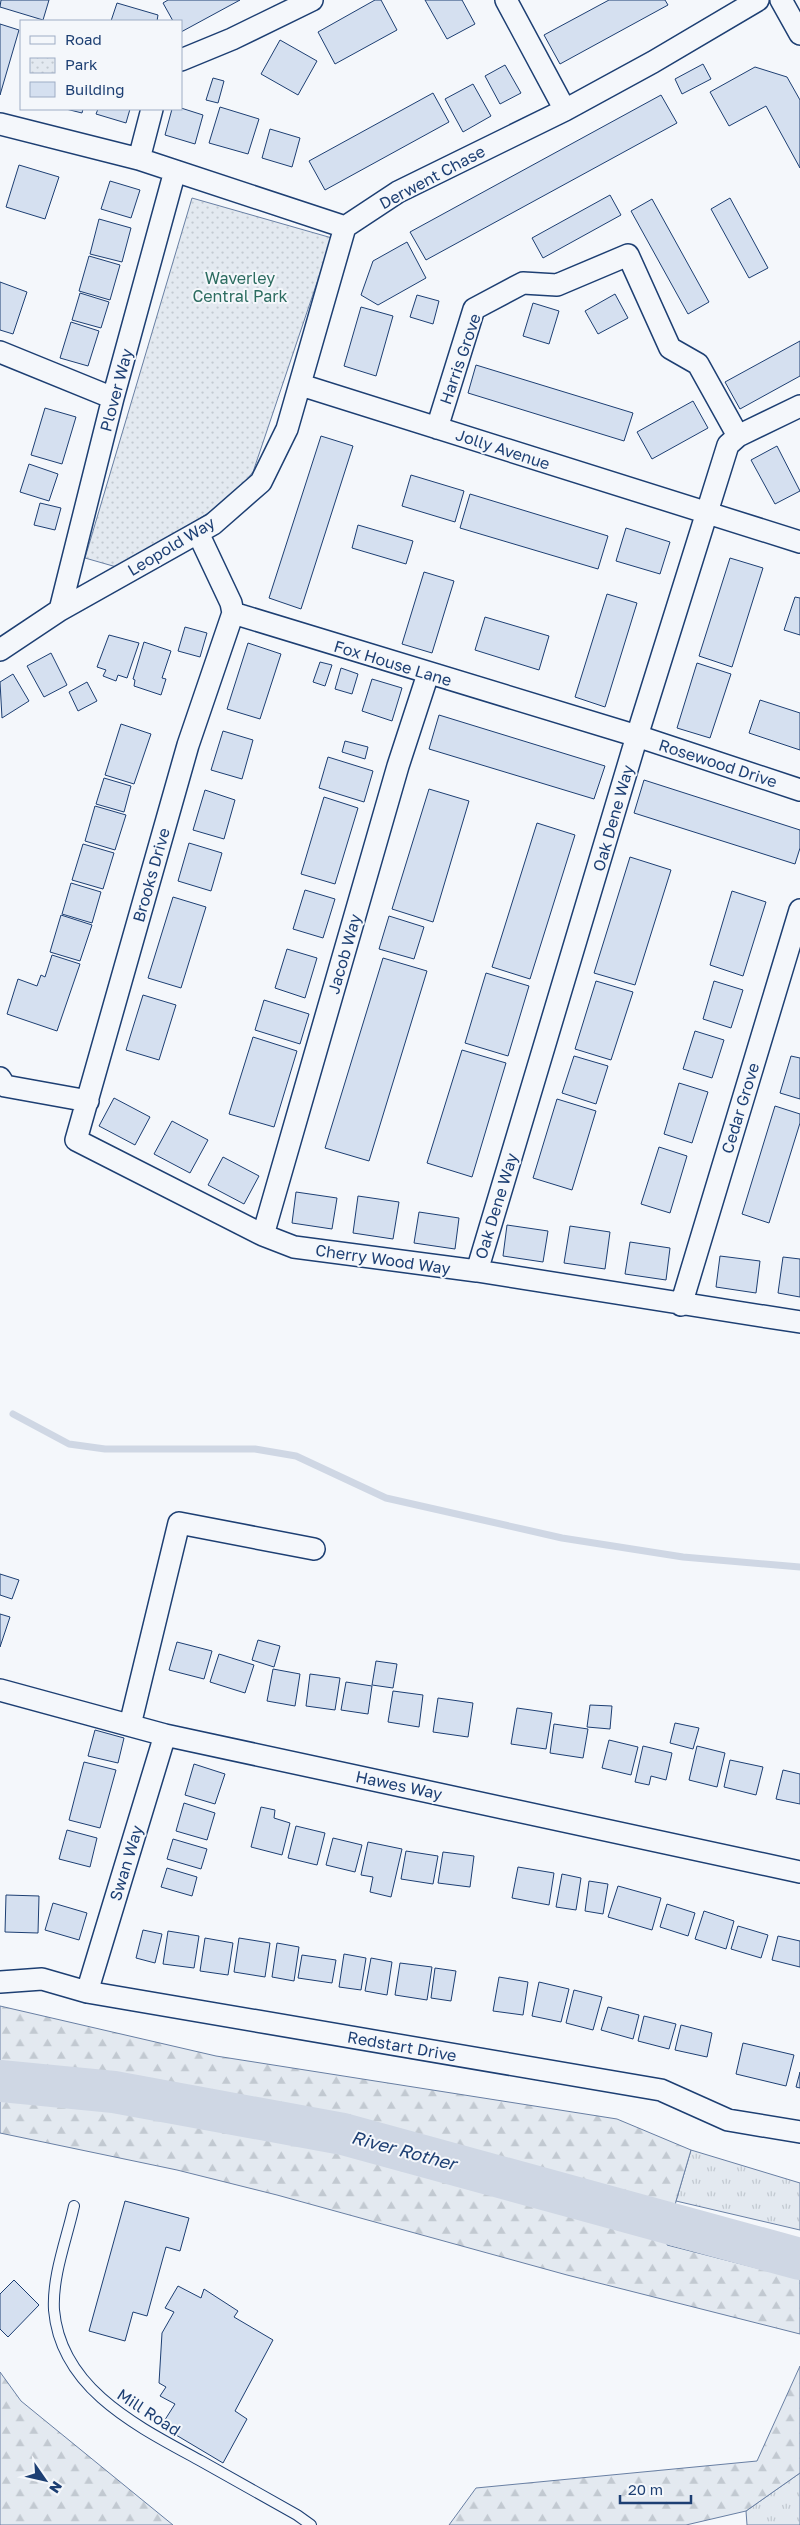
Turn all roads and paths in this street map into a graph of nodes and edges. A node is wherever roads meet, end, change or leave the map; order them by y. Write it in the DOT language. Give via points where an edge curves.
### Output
graph roads {
  1 [pos="312,0"];
  2 [pos="506,0"];
  3 [pos="758,0"];
  4 [pos="781,0"];
  5 [pos="800,34"];
  6 [pos="182,60"];
  7 [pos="152,110"];
  8 [pos="566,110"];
  9 [pos="0,124"];
  10 [pos="139,159"];
  11 [pos="175,171"];
  12 [pos="345,227"];
  13 [pos="0,352"];
  14 [pos="301,385"];
  15 [pos="113,398"];
  16 [pos="800,406"];
  17 [pos="437,428"];
  18 [pos="738,436"];
  19 [pos="706,514"];
  20 [pos="198,533"];
  21 [pos="800,542"];
  22 [pos="60,610"];
  23 [pos="233,613"];
  24 [pos="0,650"];
  25 [pos="428,674"];
  26 [pos="637,736"];
  27 [pos="800,790"];
  28 [pos="800,910"];
  29 [pos="0,1078"];
  30 [pos="88,1101"];
  31 [pos="76,1140"];
  32 [pos="263,1235"];
  33 [pos="477,1271"];
  34 [pos="681,1305"];
  35 [pos="800,1322"];
  36 [pos="314,1549"];
  37 [pos="0,1690"];
  38 [pos="130,1725"];
  39 [pos="164,1735"];
  40 [pos="800,1872"];
  41 [pos="0,1982"];
  42 [pos="87,1992"];
  43 [pos="800,2132"];
  44 [pos="74,2206"];
  45 [pos="311,2525"];
  1 -- 6 [label="street"];
  2 -- 8 [label="street"];
  3 -- 8 [label="street, Derwent Chase"];
  4 -- 5 [label="street"];
  7 -- 10 [label="street"];
  8 -- 12 [label="street, Derwent Chase" via="398,192"];
  9 -- 10 [label="street"];
  10 -- 11 [label="street"];
  11 -- 12 [label="street"];
  11 -- 15 [label="street, Plover Way"];
  12 -- 14 [label="street, Leopold Way"];
  13 -- 15 [label="street"];
  14 -- 17 [label="street, Jolly Avenue"];
  14 -- 20 [label="street, Leopold Way" via="287,429 262,482"];
  15 -- 22 [label="street, Plover Way"];
  16 -- 18 [label="street"];
  17 -- 18 [label="street, Harris Grove" via="474,309 524,283 558,285 628,255 670,348 698,364"];
  17 -- 19 [label="street, Jolly Avenue"];
  18 -- 19 [label="street, Oak Dene Way" via="728,445"];
  19 -- 21 [label="street, Jolly Avenue"];
  19 -- 26 [label="street, Oak Dene Way"];
  20 -- 22 [label="street, Leopold Way"];
  20 -- 23 [label="street"];
  22 -- 24 [label="street, Leopold Way"];
  23 -- 25 [label="street, Fox House Lane"];
  23 -- 30 [label="street, Brooks Drive" via="188,746"];
  25 -- 26 [label="street, Fox House Lane"];
  25 -- 32 [label="street, Jacob Way" via="398,766"];
  26 -- 27 [label="street, Rosewood Drive"];
  26 -- 33 [label="street, Oak Dene Way"];
  28 -- 34 [label="street, Cedar Grove"];
  29 -- 30 [label="street" via="5,1086"];
  30 -- 31 [label="street, Brooks Drive"];
  31 -- 32 [label="street, Cherry Wood Way"];
  32 -- 33 [label="street, Cherry Wood Way" via="294,1247"];
  33 -- 34 [label="street, Cherry Wood Way"];
  34 -- 35 [label="street, Cherry Wood Way"];
  36 -- 38 [label="street" via="178,1522"];
  37 -- 38 [label="street, Hawes Way"];
  38 -- 39 [label="street, Hawes Way"];
  39 -- 40 [label="street, Hawes Way"];
  39 -- 42 [label="street, Swan Way"];
  41 -- 42 [label="street, Redstart Drive" via="42,1979"];
  42 -- 43 [label="street, Redstart Drive" via="661,2090 728,2120"];
  44 -- 45 [label="lane, Mill Road" via="55,2286 54,2308 58,2334 68,2358 83,2380 110,2407 144,2430"];
}
